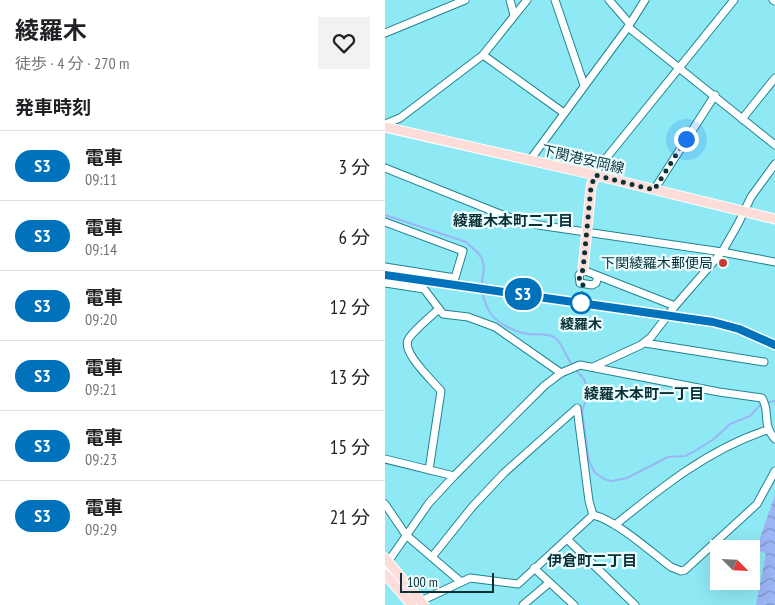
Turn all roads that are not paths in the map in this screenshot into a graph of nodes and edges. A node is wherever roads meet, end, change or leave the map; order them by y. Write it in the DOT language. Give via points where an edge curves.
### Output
graph roads {
  1 [pos="465,0"];
  2 [pos="510,0"];
  3 [pos="527,0"];
  4 [pos="555,0"];
  5 [pos="609,0"];
  6 [pos="645,0"];
  7 [pos="734,0"];
  8 [pos="515,15"];
  9 [pos="629,25"];
  10 [pos="385,33"];
  11 [pos="483,56"];
  12 [pos="679,68"];
  13 [pos="775,78"];
  14 [pos="584,85"];
  15 [pos="715,95"];
  16 [pos="564,113"];
  17 [pos="742,119"];
  18 [pos="385,125"];
  19 [pos="775,145"];
  20 [pos="530,160"];
  21 [pos="775,164"];
  22 [pos="385,168"];
  23 [pos="595,175"];
  24 [pos="654,190"];
  25 [pos="743,212"];
  26 [pos="775,219"];
  27 [pos="385,222"];
  28 [pos="586,231"];
  29 [pos="722,252"];
  30 [pos="775,262"];
  31 [pos="385,268"];
  32 [pos="583,270"];
  33 [pos="598,276"];
  34 [pos="385,283"];
  35 [pos="675,306"];
  36 [pos="439,309"];
  37 [pos="645,343"];
  38 [pos="764,362"];
  39 [pos="593,367"];
  40 [pos="561,374"];
  41 [pos="767,430"];
  42 [pos="775,438"];
  43 [pos="385,459"];
  44 [pos="429,470"];
  45 [pos="775,472"];
  46 [pos="455,476"];
  47 [pos="385,504"];
  48 [pos="593,516"];
  49 [pos="615,525"];
  50 [pos="406,535"];
  51 [pos="567,539"];
  52 [pos="432,557"];
  53 [pos="386,562"];
  54 [pos="534,568"];
  55 [pos="385,574"];
  56 [pos="461,582"];
  57 [pos="549,583"];
  58 [pos="419,604"];
  59 [pos="523,605"];
  60 [pos="574,605"];
  61 [pos="635,605"];
  1 -- 10 [label="street"];
  2 -- 8 [label="street"];
  3 -- 8 [label="street"];
  4 -- 14 [label="street"];
  5 -- 9 [label="street"];
  6 -- 9 [label="street"];
  7 -- 12 [label="street"];
  8 -- 11 [label="street"];
  9 -- 12 [label="street"];
  9 -- 14 [label="street"];
  11 -- 16 [label="street"];
  11 -- 18 [label="street" via="400,118"];
  12 -- 15 [label="street"];
  12 -- 23 [label="street"];
  13 -- 17 [label="street"];
  14 -- 16 [label="street"];
  15 -- 17 [label="street"];
  15 -- 24 [label="street"];
  16 -- 20 [label="street"];
  17 -- 19 [label="street"];
  18 -- 20 [label="main road, 下関港安岡線"];
  20 -- 23 [label="main road, 下関港安岡線"];
  21 -- 25 [label="street"];
  22 -- 28 [label="street" via="505,216 538,225"];
  23 -- 24 [label="main road, 下関港安岡線"];
  23 -- 28 [label="main road"];
  24 -- 25 [label="main road, 下関港安岡線"];
  25 -- 26 [label="main road, 下関港安岡線"];
  25 -- 29 [label="street"];
  27 -- 31 [label="street" via="463,251 455,278"];
  28 -- 29 [label="street"];
  28 -- 32 [label="main road"];
  29 -- 30 [label="street"];
  29 -- 35 [label="street"];
  32 -- 33 [label="street"];
  32 -- 33 [label="street" via="579,275 580,283 592,285"];
  33 -- 35 [label="street"];
  34 -- 36 [label="street" via="424,289"];
  35 -- 37 [label="street"];
  36 -- 40 [label="street" via="443,314 468,316 495,327"];
  36 -- 44 [label="street" via="408,339 407,346 414,361 441,391"];
  37 -- 38 [label="street"];
  37 -- 39 [label="street"];
  39 -- 40 [label="street" via="578,366"];
  39 -- 41 [label="street" via="763,399"];
  40 -- 46 [label="street" via="544,386"];
  41 -- 42 [label="street"];
  41 -- 49 [label="street" via="745,437 698,462"];
  43 -- 44 [label="street"];
  44 -- 46 [label="street"];
  45 -- 49 [label="street" via="757,504 685,570 671,567"];
  46 -- 50 [label="street" via="429,503"];
  47 -- 50 [label="street"];
  48 -- 49 [label="street"];
  48 -- 51 [label="street"];
  48 -- 52 [label="street" via="577,408 504,473"];
  50 -- 52 [label="street"];
  50 -- 53 [label="street"];
  51 -- 54 [label="street"];
  51 -- 61 [label="street"];
  52 -- 56 [label="street"];
  53 -- 58 [label="main road"];
  54 -- 56 [label="street" via="518,584 470,578"];
  54 -- 57 [label="street"];
  55 -- 58 [label="main road"];
  56 -- 58 [label="street"];
  57 -- 59 [label="street"];
  57 -- 60 [label="street"];
}
